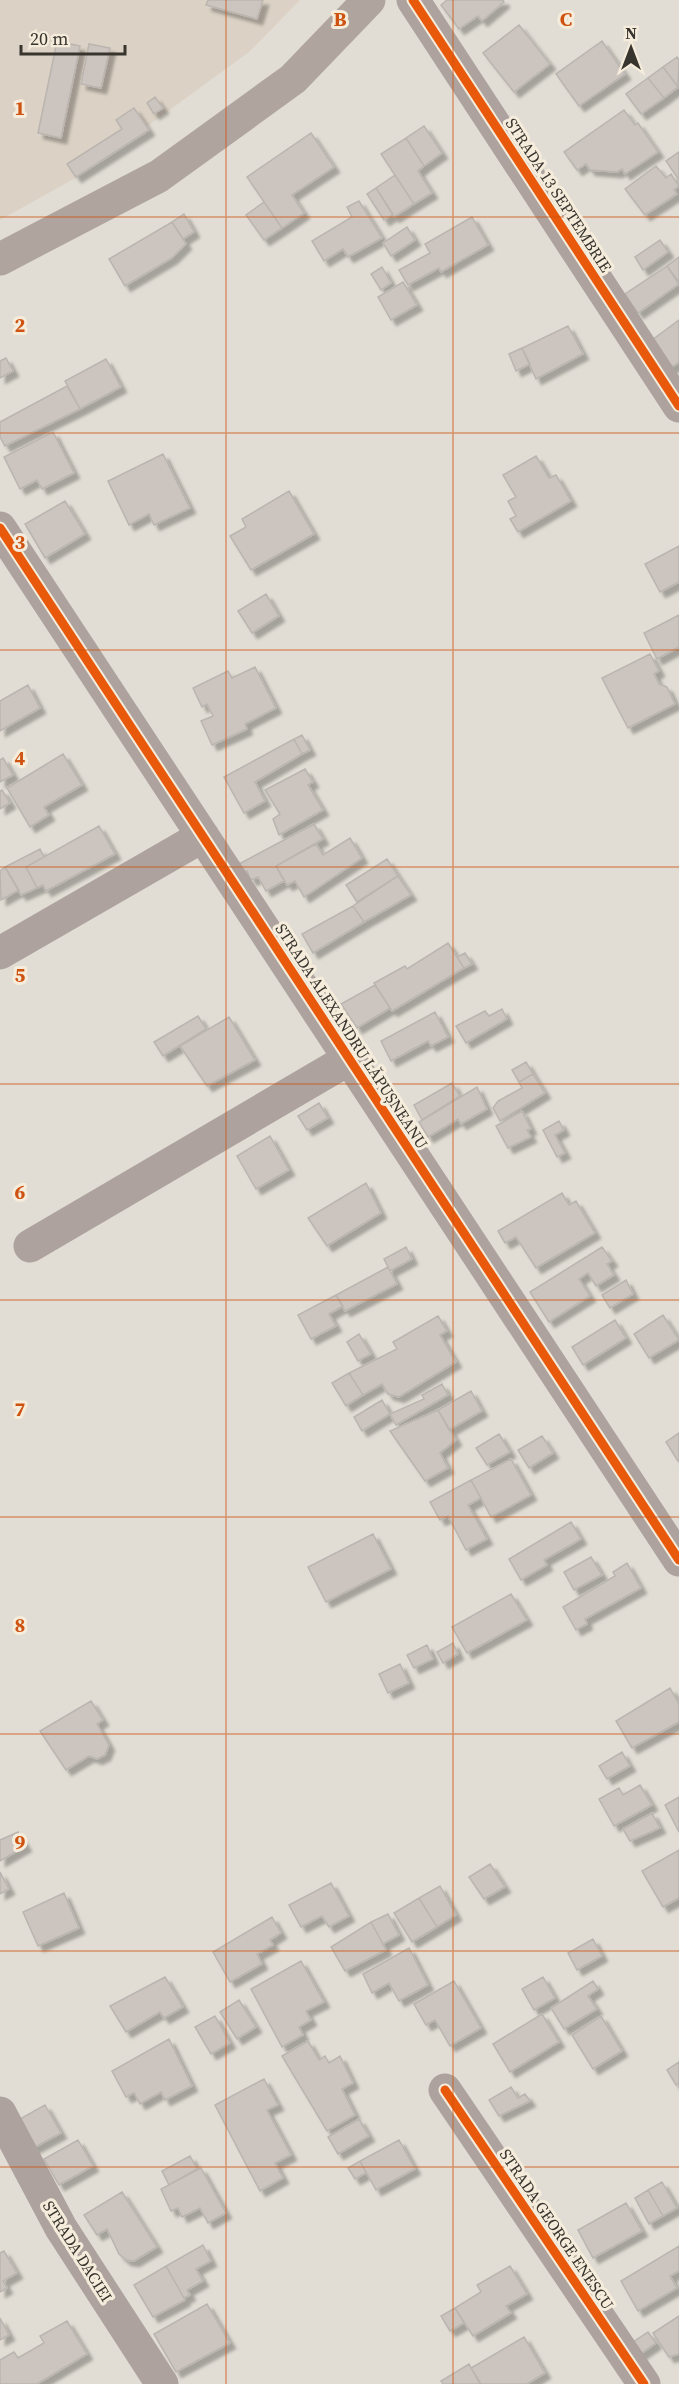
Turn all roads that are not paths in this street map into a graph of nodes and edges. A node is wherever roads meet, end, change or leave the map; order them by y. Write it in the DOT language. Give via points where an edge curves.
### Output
graph roads {
  1 [pos="369,0"];
  2 [pos="413,0"];
  3 [pos="0,260"];
  4 [pos="679,406"];
  5 [pos="0,528"];
  6 [pos="203,836"];
  7 [pos="0,953"];
  8 [pos="349,1059"];
  9 [pos="30,1246"];
  10 [pos="679,1560"];
  11 [pos="445,2090"];
  12 [pos="0,2114"];
  13 [pos="162,2384"];
  14 [pos="644,2384"];
  1 -- 3 [label="main road" via="293,79 159,176"];
  2 -- 4 [label="street, STRADA 13 SEPTEMBRIE"];
  5 -- 6 [label="street, STRADA ALEXANDRU LĂPUȘNEANU"];
  6 -- 7 [label="street"];
  6 -- 8 [label="street, STRADA ALEXANDRU LĂPUȘNEANU"];
  8 -- 9 [label="street"];
  8 -- 10 [label="street, STRADA ALEXANDRU LĂPUȘNEANU"];
  11 -- 14 [label="street, STRADA GEORGE ENESCU"];
  12 -- 13 [label="street, STRADA DACIEI" via="61,2228"];
}
